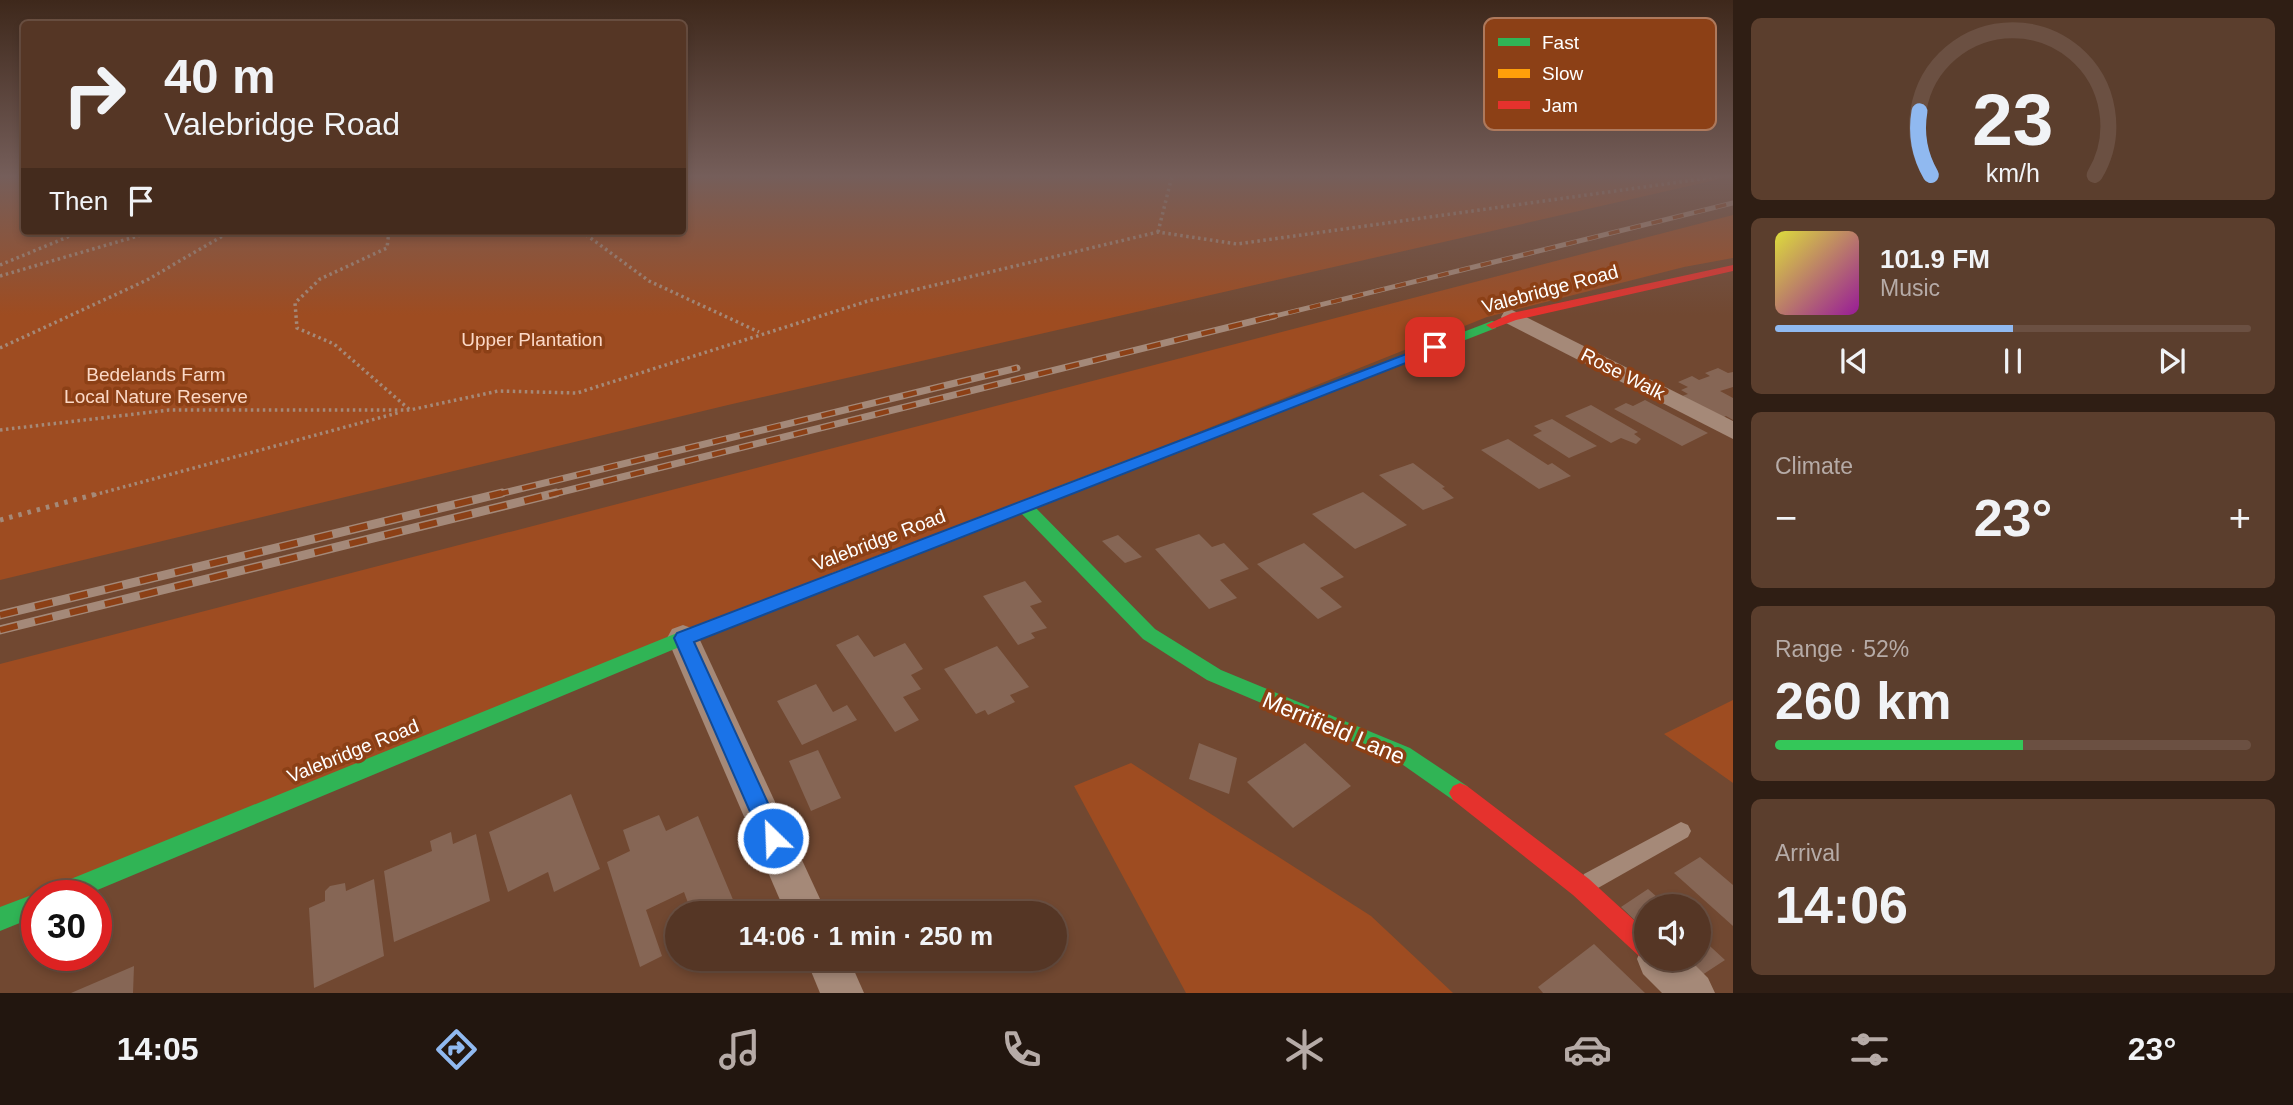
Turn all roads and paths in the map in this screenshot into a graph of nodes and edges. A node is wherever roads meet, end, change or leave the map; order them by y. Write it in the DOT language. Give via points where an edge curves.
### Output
graph roads {
  1 [pos="1160,222"];
  2 [pos="1391,222"];
  3 [pos="1158,232"];
  4 [pos="72,235"];
  5 [pos="141,235"];
  6 [pos="225,235"];
  7 [pos="389,235"];
  8 [pos="586,235"];
  9 [pos="0,265"];
  10 [pos="1733,268"];
  11 [pos="0,276"];
  12 [pos="1513,317"];
  13 [pos="760,332"];
  14 [pos="0,348"];
  15 [pos="410,410"];
  16 [pos="0,430"];
  17 [pos="1733,431"];
  18 [pos="1024,506"];
  19 [pos="0,520"];
  20 [pos="683,638"];
  21 [pos="1681,831"];
  22 [pos="95,880"];
  23 [pos="1581,887"];
  24 [pos="801,901"];
  25 [pos="21,910"];
  26 [pos="0,919"];
  27 [pos="1634,936"];
  28 [pos="832,971"];
  29 [pos="1670,971"];
  30 [pos="842,993"];
  31 [pos="1693,993"];
  1 -- 3 [label="path"];
  2 -- 3 [label="path" via="1237,244"];
  3 -- 13 [label="path" via="868,301"];
  4 -- 9 [label="path"];
  5 -- 11 [label="path"];
  6 -- 14 [label="path" via="90,308"];
  7 -- 15 [label="path" via="387,248 320,279 296,303 297,328 334,344"];
  8 -- 13 [label="path" via="649,281"];
  10 -- 12 [label="street, Valebridge Road"];
  12 -- 17 [label="street, Rose Walk"];
  12 -- 18 [label="street, Valebridge Road"];
  13 -- 15 [label="path" via="577,393 498,391"];
  15 -- 16 [label="path" via="169,410"];
  15 -- 19 [label="path"];
  18 -- 20 [label="street, Valebridge Road"];
  18 -- 23 [label="street, Merrifield Lane" via="1149,634 1178,654 1264,698 1403,754"];
  20 -- 22 [label="street, Valebridge Road"];
  20 -- 24 [label="street"];
  21 -- 23 [label="lane"];
  23 -- 27 [label="street, Merrifield Lane"];
  25 -- 26 [label="street"];
  28 -- 30 [label="street"];
  29 -- 31 [label="street"];
}
